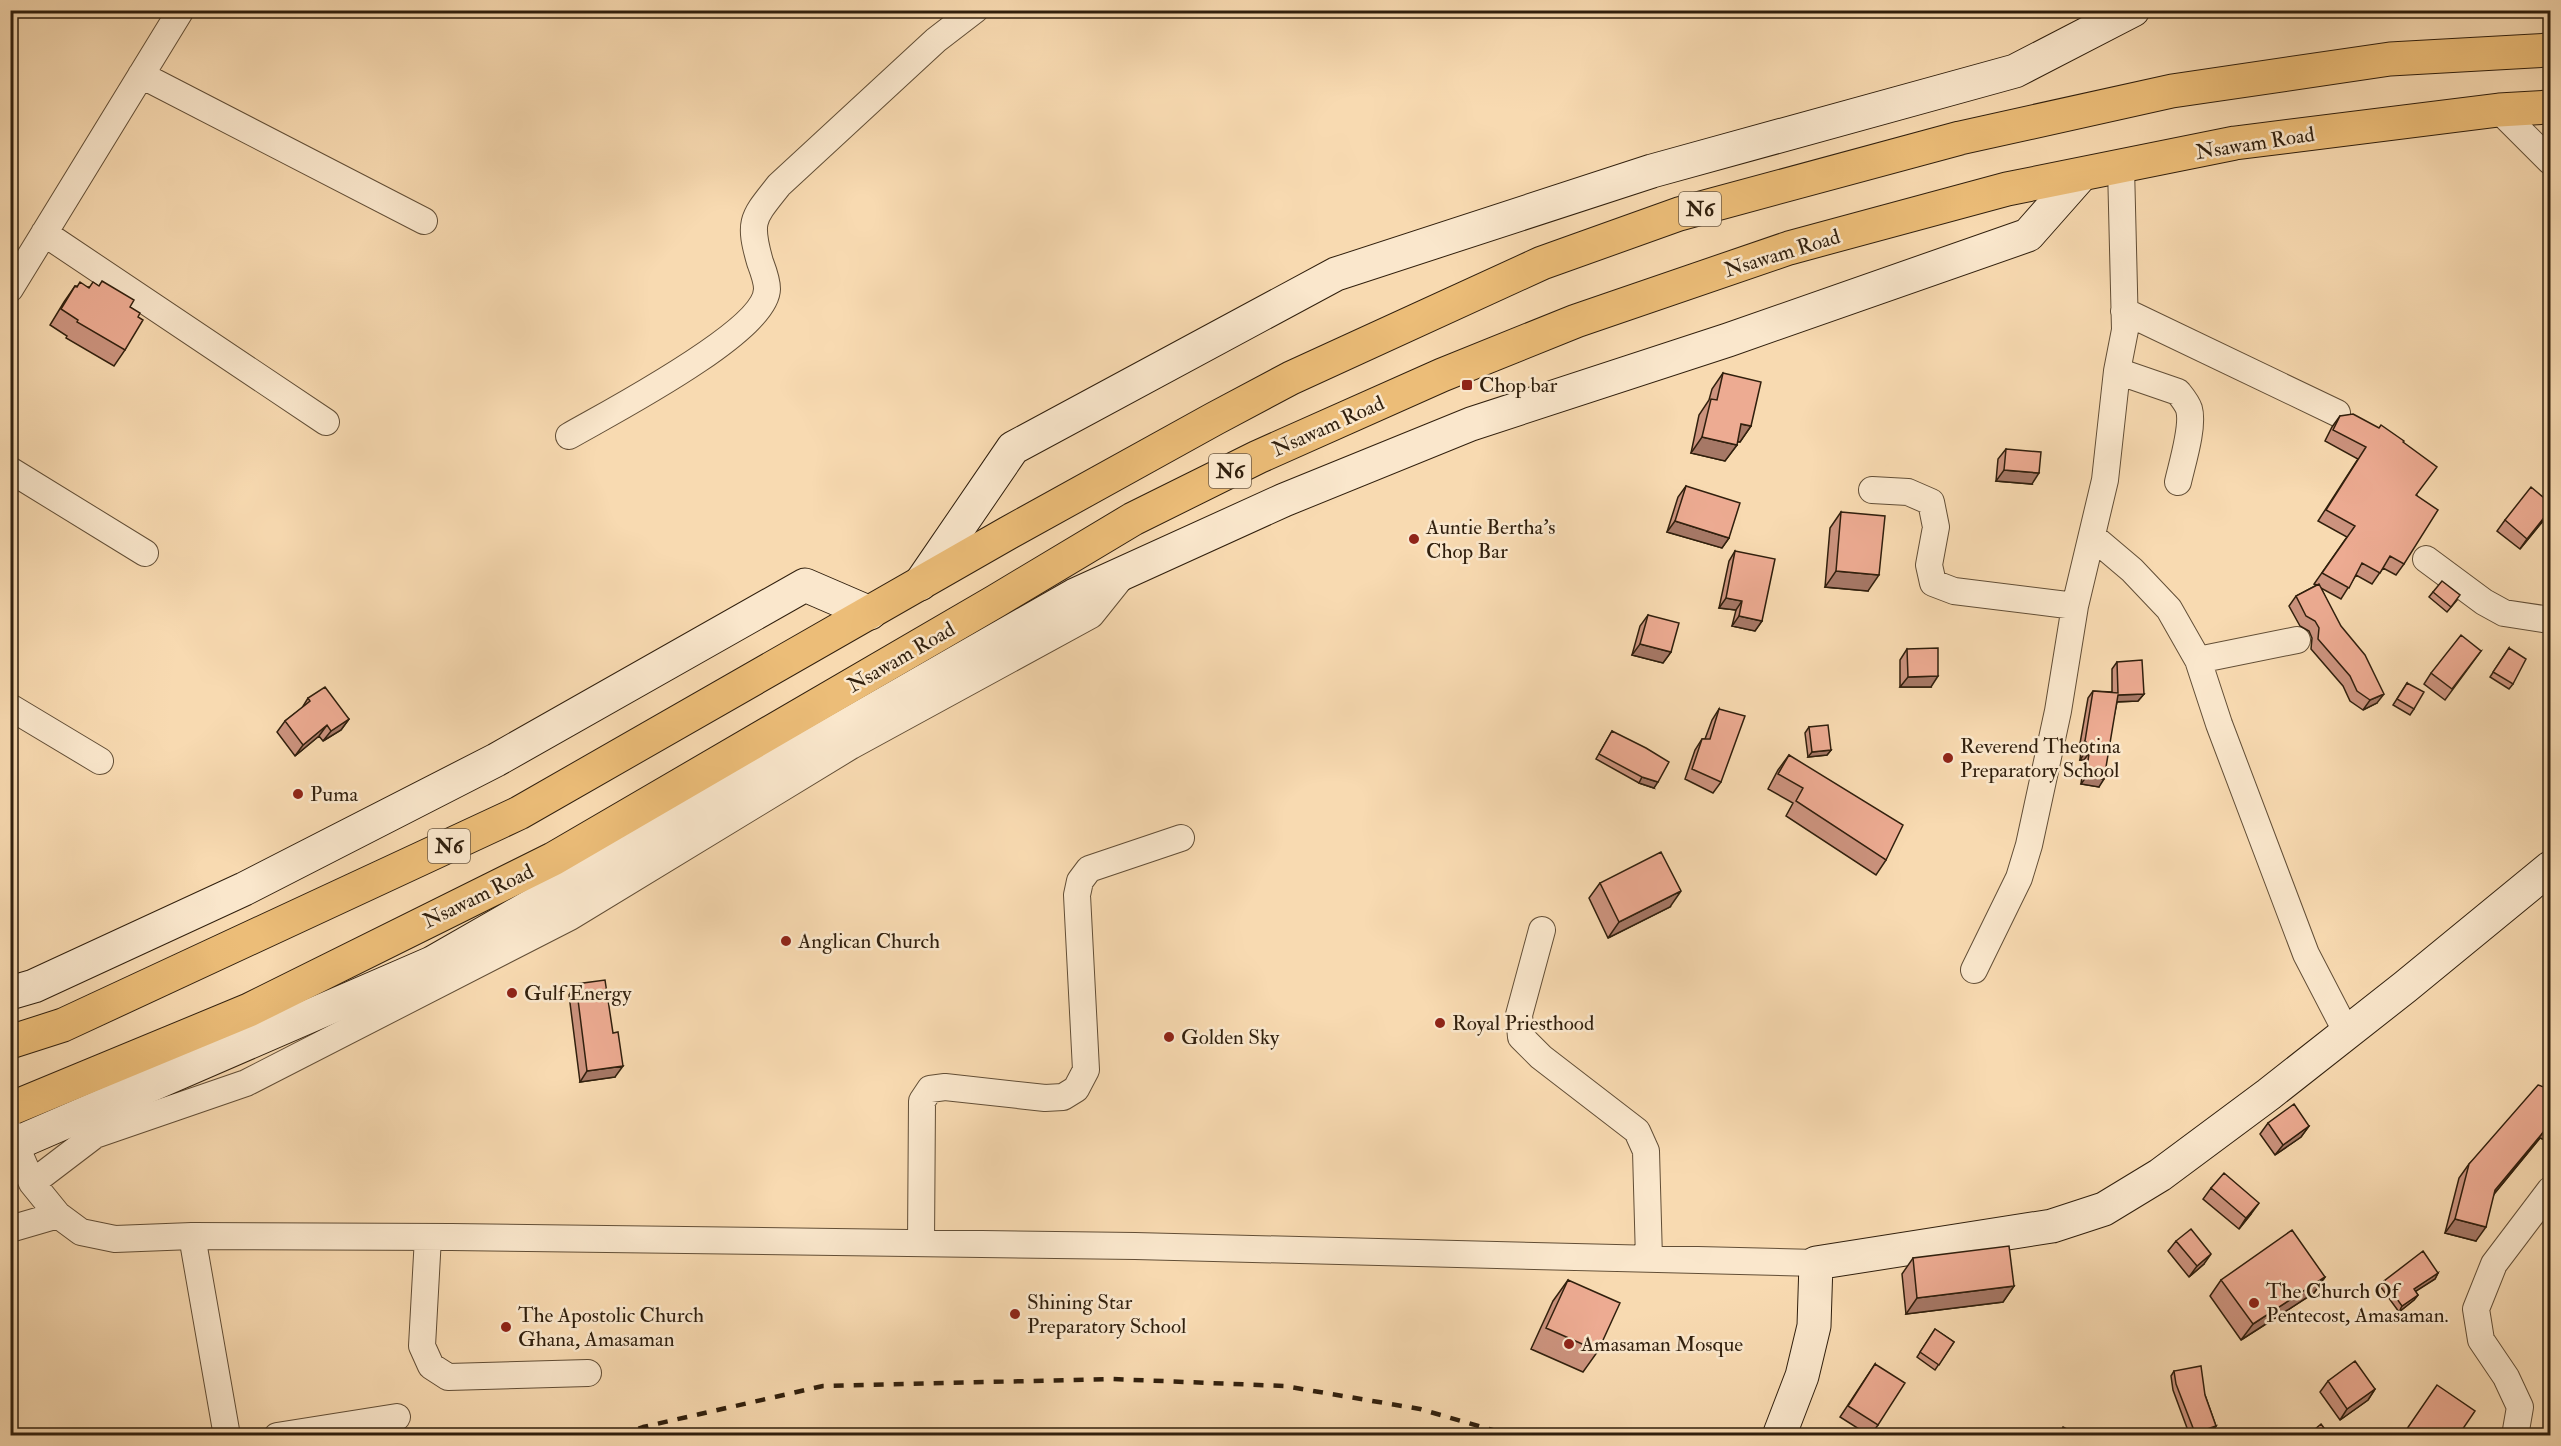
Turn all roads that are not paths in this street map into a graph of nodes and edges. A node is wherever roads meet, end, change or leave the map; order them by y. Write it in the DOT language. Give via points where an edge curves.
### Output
graph roads {
  1 [pos="181,10"];
  2 [pos="975,10"];
  3 [pos="2133,10"];
  4 [pos="2550,50"];
  5 [pos="141,75"];
  6 [pos="2550,107"];
  7 [pos="2499,110"];
  8 [pos="2550,161"];
  9 [pos="2121,167"];
  10 [pos="2081,175"];
  11 [pos="424,221"];
  12 [pos="44,232"];
  13 [pos="10,289"];
  14 [pos="2124,311"];
  15 [pos="2117,371"];
  16 [pos="2337,413"];
  17 [pos="326,422"];
  18 [pos="569,435"];
  19 [pos="10,470"];
  20 [pos="2178,482"];
  21 [pos="1872,489"];
  22 [pos="2093,537"];
  23 [pos="145,553"];
  24 [pos="2426,559"];
  25 [pos="1125,572"];
  26 [pos="920,584"];
  27 [pos="2075,606"];
  28 [pos="870,613"];
  29 [pos="2550,620"];
  30 [pos="2297,640"];
  31 [pos="2198,660"];
  32 [pos="10,707"];
  33 [pos="100,760"];
  34 [pos="1181,838"];
  35 [pos="2550,869"];
  36 [pos="1542,930"];
  37 [pos="1974,970"];
  38 [pos="10,993"];
  39 [pos="2347,1033"];
  40 [pos="10,1042"];
  41 [pos="10,1109"];
  42 [pos="12,1140"];
  43 [pos="32,1183"];
  44 [pos="2550,1190"];
  45 [pos="58,1215"];
  46 [pos="10,1229"];
  47 [pos="192,1236"];
  48 [pos="428,1237"];
  49 [pos="921,1243"];
  50 [pos="1649,1259"];
  51 [pos="1816,1263"];
  52 [pos="588,1373"];
  53 [pos="397,1417"];
  54 [pos="227,1436"];
  55 [pos="277,1436"];
  56 [pos="1779,1436"];
  57 [pos="2515,1436"];
  1 -- 5 [label="street"];
  2 -- 18 [label="street" via="936,40 779,185 759,210 752,224 767,290 760,309 677,374"];
  3 -- 26 [label="main road" via="2015,71 1652,171 1336,274 1013,448"];
  4 -- 26 [label="highway, N6" via="2390,59 2172,91 1960,138 1679,214 1542,264 1291,378"];
  5 -- 11 [label="street"];
  5 -- 12 [label="street"];
  6 -- 7 [label="highway, Nsawam Road / N6"];
  7 -- 8 [label="street"];
  7 -- 9 [label="highway, Nsawam Road / N6" via="2235,143"];
  9 -- 10 [label="highway, Nsawam Road / N6"];
  9 -- 14 [label="street"];
  10 -- 25 [label="main road" via="2028,235 1728,340 1471,424 1284,500"];
  10 -- 41 [label="highway, Nsawam Road / N6" via="2007,189 1800,245 1711,275 1556,329 1280,447 1133,519 553,859 249,1010"];
  12 -- 13 [label="street"];
  12 -- 17 [label="street"];
  14 -- 15 [label="street" via="2125,330"];
  14 -- 16 [label="street"];
  15 -- 20 [label="street" via="2178,392 2183,398 2190,420"];
  15 -- 22 [label="street" via="2105,480"];
  19 -- 23 [label="street"];
  21 -- 27 [label="street" via="1908,492 1931,502 1936,527 1929,565 1933,583 1954,591"];
  22 -- 27 [label="street"];
  22 -- 31 [label="street" via="2169,609"];
  24 -- 29 [label="street" via="2504,613"];
  25 -- 42 [label="main road" via="1075,595 432,963"];
  25 -- 43 [label="street" via="1091,615 851,746 570,917 246,1083 95,1135"];
  26 -- 28 [label="highway, N6"];
  27 -- 37 [label="street" via="2058,711 2029,845 2019,878"];
  28 -- 38 [label="main road" via="805,585 486,765 244,889 34,986"];
  28 -- 40 [label="highway, N6" via="519,813 63,1025"];
  30 -- 31 [label="street"];
  31 -- 39 [label="street" via="2306,954"];
  32 -- 33 [label="street"];
  34 -- 49 [label="street" via="1089,869 1080,881 1077,895 1086,1071 1076,1089 1063,1097 1045,1098 945,1087 930,1089 922,1101"];
  35 -- 39 [label="main road"];
  36 -- 50 [label="street" via="1519,1016 1521,1037 1637,1131 1646,1151"];
  39 -- 51 [label="main road" via="2160,1175 2104,1209 2052,1226"];
  42 -- 43 [label="street"];
  43 -- 45 [label="street"];
  44 -- 57 [label="street" via="2494,1264 2476,1309 2481,1340 2520,1407"];
  45 -- 46 [label="street"];
  45 -- 47 [label="street" via="81,1232 116,1239"];
  47 -- 48 [label="street"];
  47 -- 54 [label="street"];
  48 -- 49 [label="street"];
  48 -- 52 [label="street" via="422,1346 431,1366 448,1377"];
  49 -- 50 [label="street"];
  50 -- 51 [label="street"];
  51 -- 56 [label="main road" via="1814,1326 1802,1376"];
  53 -- 55 [label="street"];
}
